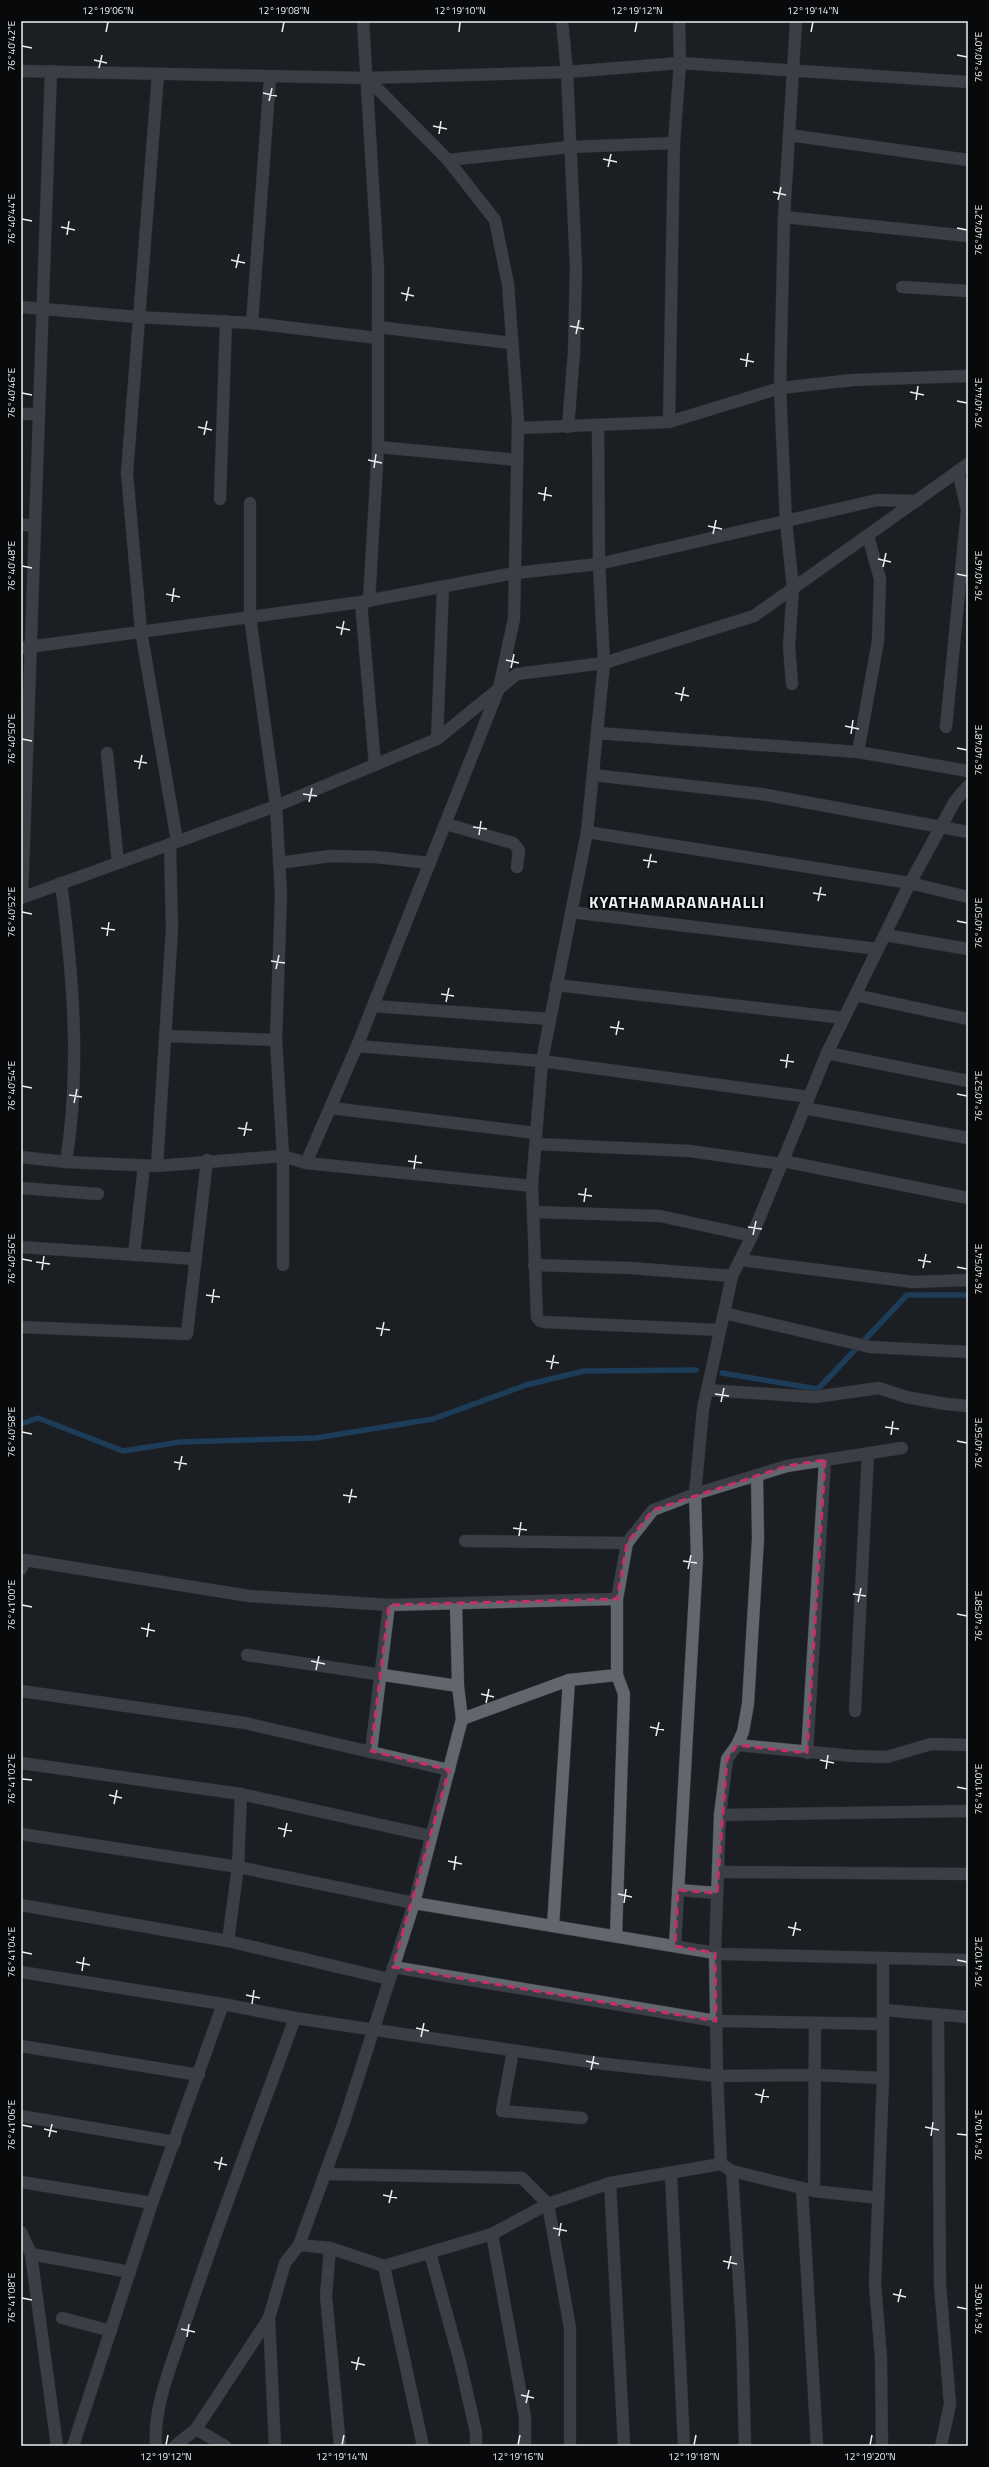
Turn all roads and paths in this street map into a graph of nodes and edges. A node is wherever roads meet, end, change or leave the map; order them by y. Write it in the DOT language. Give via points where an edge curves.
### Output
graph roads {
  1 [pos="363,21"];
  2 [pos="562,21"];
  3 [pos="679,21"];
  4 [pos="796,21"];
  5 [pos="680,63"];
  6 [pos="21,70"];
  7 [pos="793,70"];
  8 [pos="51,71"];
  9 [pos="567,72"];
  10 [pos="158,74"];
  11 [pos="270,76"];
  12 [pos="367,78"];
  13 [pos="968,82"];
  14 [pos="789,135"];
  15 [pos="674,143"];
  16 [pos="570,147"];
  17 [pos="448,160"];
  18 [pos="968,160"];
  19 [pos="784,217"];
  20 [pos="968,236"];
  21 [pos="902,287"];
  22 [pos="968,291"];
  23 [pos="21,307"];
  24 [pos="43,308"];
  25 [pos="137,317"];
  26 [pos="226,321"];
  27 [pos="252,322"];
  28 [pos="377,332"];
  29 [pos="511,343"];
  30 [pos="968,376"];
  31 [pos="780,388"];
  32 [pos="21,414"];
  33 [pos="38,414"];
  34 [pos="669,422"];
  35 [pos="598,426"];
  36 [pos="568,427"];
  37 [pos="518,428"];
  38 [pos="378,447"];
  39 [pos="517,460"];
  40 [pos="968,464"];
  41 [pos="958,471"];
  42 [pos="220,499"];
  43 [pos="917,501"];
  44 [pos="250,503"];
  45 [pos="786,522"];
  46 [pos="21,525"];
  47 [pos="34,526"];
  48 [pos="868,536"];
  49 [pos="598,564"];
  50 [pos="515,573"];
  51 [pos="443,587"];
  52 [pos="793,588"];
  53 [pos="365,601"];
  54 [pos="250,617"];
  55 [pos="140,631"];
  56 [pos="26,647"];
  57 [pos="604,663"];
  58 [pos="792,684"];
  59 [pos="499,688"];
  60 [pos="946,726"];
  61 [pos="597,733"];
  62 [pos="437,739"];
  63 [pos="858,752"];
  64 [pos="107,753"];
  65 [pos="375,765"];
  66 [pos="968,772"];
  67 [pos="594,775"];
  68 [pos="968,786"];
  69 [pos="276,806"];
  70 [pos="446,824"];
  71 [pos="941,826"];
  72 [pos="587,832"];
  73 [pos="968,832"];
  74 [pos="174,843"];
  75 [pos="118,863"];
  76 [pos="279,863"];
  77 [pos="430,863"];
  78 [pos="517,867"];
  79 [pos="61,883"];
  80 [pos="910,883"];
  81 [pos="968,897"];
  82 [pos="22,898"];
  83 [pos="571,912"];
  84 [pos="885,935"];
  85 [pos="878,949"];
  86 [pos="968,949"];
  87 [pos="556,986"];
  88 [pos="855,995"];
  89 [pos="374,1006"];
  90 [pos="844,1018"];
  91 [pos="549,1019"];
  92 [pos="968,1019"];
  93 [pos="166,1036"];
  94 [pos="276,1040"];
  95 [pos="357,1046"];
  96 [pos="827,1052"];
  97 [pos="542,1061"];
  98 [pos="968,1081"];
  99 [pos="806,1102"];
  100 [pos="331,1108"];
  101 [pos="968,1138"];
  102 [pos="536,1139"];
  103 [pos="283,1156"];
  104 [pos="21,1157"];
  105 [pos="207,1160"];
  106 [pos="66,1162"];
  107 [pos="306,1163"];
  108 [pos="782,1163"];
  109 [pos="144,1166"];
  110 [pos="157,1166"];
  111 [pos="532,1186"];
  112 [pos="21,1188"];
  113 [pos="98,1194"];
  114 [pos="968,1198"];
  115 [pos="534,1212"];
  116 [pos="752,1236"];
  117 [pos="21,1247"];
  118 [pos="134,1255"];
  119 [pos="196,1259"];
  120 [pos="740,1260"];
  121 [pos="283,1265"];
  122 [pos="534,1265"];
  123 [pos="732,1276"];
  124 [pos="968,1280"];
  125 [pos="724,1313"];
  126 [pos="21,1327"];
  127 [pos="720,1330"];
  128 [pos="968,1352"];
  129 [pos="707,1390"];
  130 [pos="968,1406"];
  131 [pos="902,1448"];
  132 [pos="868,1453"];
  133 [pos="825,1460"];
  134 [pos="757,1475"];
  135 [pos="695,1494"];
  136 [pos="465,1541"];
  137 [pos="627,1543"];
  138 [pos="21,1569"];
  139 [pos="617,1599"];
  140 [pos="456,1603"];
  141 [pos="389,1605"];
  142 [pos="247,1655"];
  143 [pos="381,1674"];
  144 [pos="617,1675"];
  145 [pos="569,1680"];
  146 [pos="458,1686"];
  147 [pos="21,1691"];
  148 [pos="855,1711"];
  149 [pos="462,1719"];
  150 [pos="737,1745"];
  151 [pos="968,1745"];
  152 [pos="371,1751"];
  153 [pos="807,1753"];
  154 [pos="21,1763"];
  155 [pos="449,1770"];
  156 [pos="241,1794"];
  157 [pos="968,1811"];
  158 [pos="720,1815"];
  159 [pos="21,1834"];
  160 [pos="431,1836"];
  161 [pos="238,1867"];
  162 [pos="718,1872"];
  163 [pos="968,1874"];
  164 [pos="678,1890"];
  165 [pos="717,1893"];
  166 [pos="414,1903"];
  167 [pos="21,1905"];
  168 [pos="553,1926"];
  169 [pos="616,1936"];
  170 [pos="228,1941"];
  171 [pos="675,1946"];
  172 [pos="716,1953"];
  173 [pos="883,1958"];
  174 [pos="968,1960"];
  175 [pos="393,1967"];
  176 [pos="21,1972"];
  177 [pos="390,1979"];
  178 [pos="223,2004"];
  179 [pos="883,2010"];
  180 [pos="938,2015"];
  181 [pos="968,2017"];
  182 [pos="295,2018"];
  183 [pos="716,2021"];
  184 [pos="815,2023"];
  185 [pos="883,2024"];
  186 [pos="373,2030"];
  187 [pos="21,2046"];
  188 [pos="513,2051"];
  189 [pos="199,2075"];
  190 [pos="717,2076"];
  191 [pos="815,2076"];
  192 [pos="883,2078"];
  193 [pos="21,2116"];
  194 [pos="582,2118"];
  195 [pos="175,2142"];
  196 [pos="721,2164"];
  197 [pos="732,2171"];
  198 [pos="325,2174"];
  199 [pos="671,2174"];
  200 [pos="21,2182"];
  201 [pos="610,2183"];
  202 [pos="802,2188"];
  203 [pos="814,2191"];
  204 [pos="879,2198"];
  205 [pos="152,2203"];
  206 [pos="548,2204"];
  207 [pos="21,2232"];
  208 [pos="492,2234"];
  209 [pos="298,2245"];
  210 [pos="330,2248"];
  211 [pos="430,2253"];
  212 [pos="32,2254"];
  213 [pos="384,2266"];
  214 [pos="130,2272"];
  215 [pos="62,2318"];
  216 [pos="269,2318"];
  217 [pos="111,2331"];
  218 [pos="196,2429"];
  219 [pos="57,2446"];
  220 [pos="73,2446"];
  221 [pos="156,2446"];
  222 [pos="175,2446"];
  223 [pos="225,2446"];
  224 [pos="275,2446"];
  225 [pos="340,2446"];
  226 [pos="423,2446"];
  227 [pos="476,2446"];
  228 [pos="525,2446"];
  229 [pos="570,2446"];
  230 [pos="624,2446"];
  231 [pos="684,2446"];
  232 [pos="745,2446"];
  233 [pos="817,2446"];
  234 [pos="882,2446"];
  235 [pos="941,2446"];
  1 -- 12 [label="street"];
  2 -- 9 [label="street"];
  3 -- 5 [label="street"];
  4 -- 7 [label="street"];
  5 -- 7 [label="street"];
  5 -- 9 [label="street"];
  5 -- 15 [label="street"];
  6 -- 8 [label="street"];
  7 -- 13 [label="street"];
  7 -- 14 [label="street"];
  8 -- 10 [label="street"];
  8 -- 24 [label="street"];
  9 -- 12 [label="street"];
  9 -- 16 [label="street"];
  10 -- 11 [label="street"];
  10 -- 25 [label="street"];
  11 -- 12 [label="street"];
  11 -- 27 [label="street"];
  12 -- 17 [label="street"];
  12 -- 28 [label="street" via="378,268"];
  14 -- 18 [label="street"];
  14 -- 19 [label="street"];
  15 -- 16 [label="street"];
  15 -- 34 [label="street"];
  16 -- 17 [label="street"];
  16 -- 36 [label="street" via="576,267 574,352"];
  17 -- 29 [label="street" via="496,220 508,284"];
  19 -- 20 [label="street"];
  19 -- 31 [label="street"];
  21 -- 22 [label="street"];
  23 -- 24 [label="street"];
  24 -- 25 [label="street"];
  24 -- 33 [label="street"];
  25 -- 26 [label="street"];
  25 -- 55 [label="street" via="126,473"];
  26 -- 27 [label="street"];
  26 -- 42 [label="street"];
  27 -- 28 [label="street"];
  28 -- 29 [label="street"];
  28 -- 38 [label="street"];
  29 -- 37 [label="street"];
  30 -- 31 [label="street" via="853,380"];
  31 -- 34 [label="street"];
  31 -- 45 [label="street"];
  32 -- 33 [label="street"];
  33 -- 47 [label="street"];
  34 -- 35 [label="street"];
  35 -- 36 [label="street"];
  35 -- 49 [label="street"];
  36 -- 37 [label="street"];
  37 -- 39 [label="street"];
  38 -- 39 [label="street"];
  38 -- 53 [label="street"];
  39 -- 50 [label="street"];
  40 -- 41 [label="street"];
  41 -- 43 [label="street"];
  41 -- 60 [label="street" via="967,510"];
  43 -- 45 [label="street" via="877,500"];
  43 -- 48 [label="street"];
  44 -- 54 [label="street"];
  45 -- 49 [label="street"];
  45 -- 52 [label="street"];
  46 -- 47 [label="street"];
  47 -- 56 [label="street"];
  48 -- 52 [label="street"];
  48 -- 63 [label="street" via="880,579 878,641"];
  49 -- 50 [label="street"];
  49 -- 57 [label="street"];
  50 -- 51 [label="street"];
  50 -- 59 [label="street" via="514,619"];
  51 -- 53 [label="street"];
  51 -- 62 [label="street"];
  52 -- 57 [label="street" via="754,616"];
  52 -- 58 [label="street" via="790,646"];
  53 -- 54 [label="street"];
  53 -- 65 [label="street"];
  54 -- 55 [label="street"];
  54 -- 69 [label="street"];
  55 -- 56 [label="street"];
  55 -- 74 [label="street"];
  56 -- 82 [label="street"];
  57 -- 59 [label="street" via="517,674"];
  57 -- 61 [label="street"];
  59 -- 62 [label="street"];
  59 -- 70 [label="street"];
  61 -- 63 [label="street"];
  61 -- 67 [label="street"];
  62 -- 65 [label="street"];
  63 -- 66 [label="street"];
  64 -- 75 [label="street"];
  65 -- 69 [label="street"];
  67 -- 71 [label="street" via="761,794"];
  67 -- 72 [label="street"];
  68 -- 71 [label="street" via="955,801"];
  69 -- 74 [label="street"];
  69 -- 76 [label="street"];
  70 -- 77 [label="street"];
  70 -- 78 [label="street" via="516,844 519,850"];
  71 -- 73 [label="street"];
  71 -- 80 [label="street"];
  72 -- 80 [label="street"];
  72 -- 83 [label="street"];
  74 -- 75 [label="street"];
  74 -- 93 [label="street"];
  75 -- 79 [label="street"];
  76 -- 77 [label="street" via="330,856 375,857"];
  76 -- 94 [label="street" via="281,895"];
  77 -- 89 [label="street"];
  79 -- 82 [label="street"];
  79 -- 106 [label="street" via="72,962 74,1079 72,1122"];
  80 -- 81 [label="street"];
  80 -- 84 [label="street"];
  83 -- 85 [label="street"];
  83 -- 87 [label="street"];
  84 -- 85 [label="street"];
  84 -- 86 [label="street"];
  85 -- 88 [label="street"];
  87 -- 90 [label="street"];
  87 -- 91 [label="street"];
  88 -- 90 [label="street"];
  88 -- 92 [label="street"];
  89 -- 91 [label="street"];
  89 -- 95 [label="street"];
  90 -- 96 [label="street"];
  91 -- 97 [label="street"];
  93 -- 94 [label="street"];
  93 -- 110 [label="street"];
  94 -- 103 [label="street"];
  95 -- 97 [label="street"];
  95 -- 100 [label="street"];
  96 -- 98 [label="street"];
  96 -- 99 [label="street"];
  97 -- 99 [label="street"];
  97 -- 102 [label="street"];
  99 -- 101 [label="street"];
  99 -- 108 [label="street"];
  100 -- 102 [label="street"];
  100 -- 107 [label="street"];
  102 -- 108 [label="street" via="690,1151"];
  102 -- 111 [label="street"];
  103 -- 105 [label="street"];
  103 -- 107 [label="street"];
  103 -- 121 [label="street"];
  104 -- 106 [label="street"];
  105 -- 110 [label="street"];
  105 -- 119 [label="street"];
  106 -- 109 [label="street"];
  107 -- 111 [label="street"];
  108 -- 114 [label="street"];
  108 -- 116 [label="street"];
  109 -- 110 [label="street"];
  109 -- 118 [label="street"];
  111 -- 115 [label="street"];
  112 -- 113 [label="street"];
  115 -- 116 [label="street" via="660,1216"];
  115 -- 122 [label="street"];
  116 -- 120 [label="street"];
  117 -- 118 [label="street"];
  118 -- 119 [label="street"];
  119 -- 126 [label="street" via="187,1334"];
  120 -- 123 [label="street"];
  120 -- 124 [label="street" via="912,1282"];
  122 -- 123 [label="street" via="631,1268"];
  122 -- 127 [label="street" via="537,1317 540,1321"];
  123 -- 125 [label="street"];
  125 -- 127 [label="street"];
  125 -- 128 [label="street" via="870,1347"];
  127 -- 129 [label="street"];
  129 -- 130 [label="street" via="815,1397 880,1388 906,1397"];
  129 -- 135 [label="street"];
  131 -- 132 [label="street"];
  132 -- 133 [label="street"];
  132 -- 148 [label="street"];
  133 -- 134 [label="street" via="787,1466"];
  133 -- 153 [label="street"];
  134 -- 135 [label="street"];
  134 -- 150 [label="street" via="758,1539 748,1704 743,1732"];
  135 -- 137 [label="street" via="654,1510"];
  135 -- 164 [label="street" via="697,1558"];
  136 -- 137 [label="street"];
  137 -- 139 [label="street"];
  138 -- 141 [label="street" via="25,1560 249,1596"];
  139 -- 140 [label="street"];
  139 -- 144 [label="street"];
  140 -- 141 [label="street"];
  140 -- 146 [label="street"];
  141 -- 143 [label="street"];
  142 -- 143 [label="street"];
  143 -- 146 [label="street"];
  143 -- 152 [label="street"];
  144 -- 145 [label="street"];
  144 -- 169 [label="street" via="624,1694"];
  145 -- 149 [label="street"];
  145 -- 168 [label="street"];
  146 -- 149 [label="street"];
  147 -- 152 [label="street" via="245,1723"];
  149 -- 155 [label="street"];
  150 -- 153 [label="street"];
  150 -- 158 [label="street" via="727,1759"];
  151 -- 153 [label="street" via="931,1744 887,1757"];
  152 -- 155 [label="street"];
  154 -- 156 [label="street"];
  155 -- 160 [label="street"];
  156 -- 160 [label="street"];
  156 -- 161 [label="street"];
  157 -- 158 [label="street"];
  158 -- 162 [label="street"];
  159 -- 161 [label="street"];
  160 -- 166 [label="street"];
  161 -- 166 [label="street"];
  161 -- 170 [label="street"];
  162 -- 163 [label="street"];
  162 -- 165 [label="street"];
  164 -- 165 [label="street"];
  164 -- 171 [label="street"];
  165 -- 172 [label="street"];
  166 -- 168 [label="street"];
  166 -- 175 [label="street"];
  167 -- 170 [label="street"];
  168 -- 169 [label="street"];
  169 -- 171 [label="street"];
  170 -- 177 [label="street"];
  171 -- 172 [label="street"];
  172 -- 173 [label="street"];
  172 -- 183 [label="street"];
  173 -- 174 [label="street"];
  173 -- 179 [label="street"];
  175 -- 177 [label="street"];
  175 -- 183 [label="street"];
  176 -- 178 [label="street"];
  177 -- 186 [label="street"];
  178 -- 182 [label="street"];
  178 -- 189 [label="street"];
  179 -- 180 [label="street"];
  179 -- 185 [label="street"];
  180 -- 181 [label="street"];
  180 -- 235 [label="street" via="940,2286 950,2404"];
  182 -- 186 [label="street"];
  182 -- 221 [label="street" via="204,2267 158,2415"];
  183 -- 184 [label="street"];
  183 -- 190 [label="street"];
  184 -- 185 [label="street"];
  184 -- 191 [label="street"];
  185 -- 192 [label="street"];
  186 -- 188 [label="street"];
  186 -- 198 [label="street"];
  187 -- 189 [label="street"];
  188 -- 190 [label="street"];
  188 -- 194 [label="street" via="502,2111"];
  189 -- 195 [label="street"];
  190 -- 191 [label="street"];
  190 -- 196 [label="street"];
  191 -- 192 [label="street"];
  191 -- 203 [label="street"];
  192 -- 204 [label="street"];
  193 -- 195 [label="street"];
  195 -- 205 [label="street"];
  196 -- 197 [label="street"];
  196 -- 199 [label="street"];
  197 -- 202 [label="street"];
  197 -- 232 [label="street" via="742,2330"];
  198 -- 206 [label="street" via="522,2178"];
  198 -- 209 [label="street"];
  199 -- 201 [label="street"];
  199 -- 231 [label="street"];
  200 -- 205 [label="street"];
  201 -- 206 [label="street"];
  201 -- 230 [label="street"];
  202 -- 203 [label="street"];
  202 -- 233 [label="street"];
  203 -- 204 [label="street"];
  204 -- 234 [label="street" via="875,2283 881,2359"];
  205 -- 214 [label="street"];
  206 -- 208 [label="street"];
  206 -- 229 [label="street" via="570,2328"];
  207 -- 212 [label="street"];
  208 -- 211 [label="street"];
  208 -- 228 [label="street" via="525,2417"];
  209 -- 210 [label="street"];
  209 -- 216 [label="street" via="284,2263"];
  210 -- 213 [label="street"];
  210 -- 225 [label="street" via="326,2296"];
  211 -- 213 [label="street"];
  211 -- 227 [label="street" via="460,2362 476,2432"];
  212 -- 214 [label="street"];
  212 -- 219 [label="street"];
  213 -- 226 [label="street"];
  214 -- 217 [label="street"];
  215 -- 217 [label="street"];
  216 -- 218 [label="street"];
  216 -- 224 [label="street"];
  217 -- 220 [label="street"];
  218 -- 222 [label="street"];
  218 -- 223 [label="street"];
}
